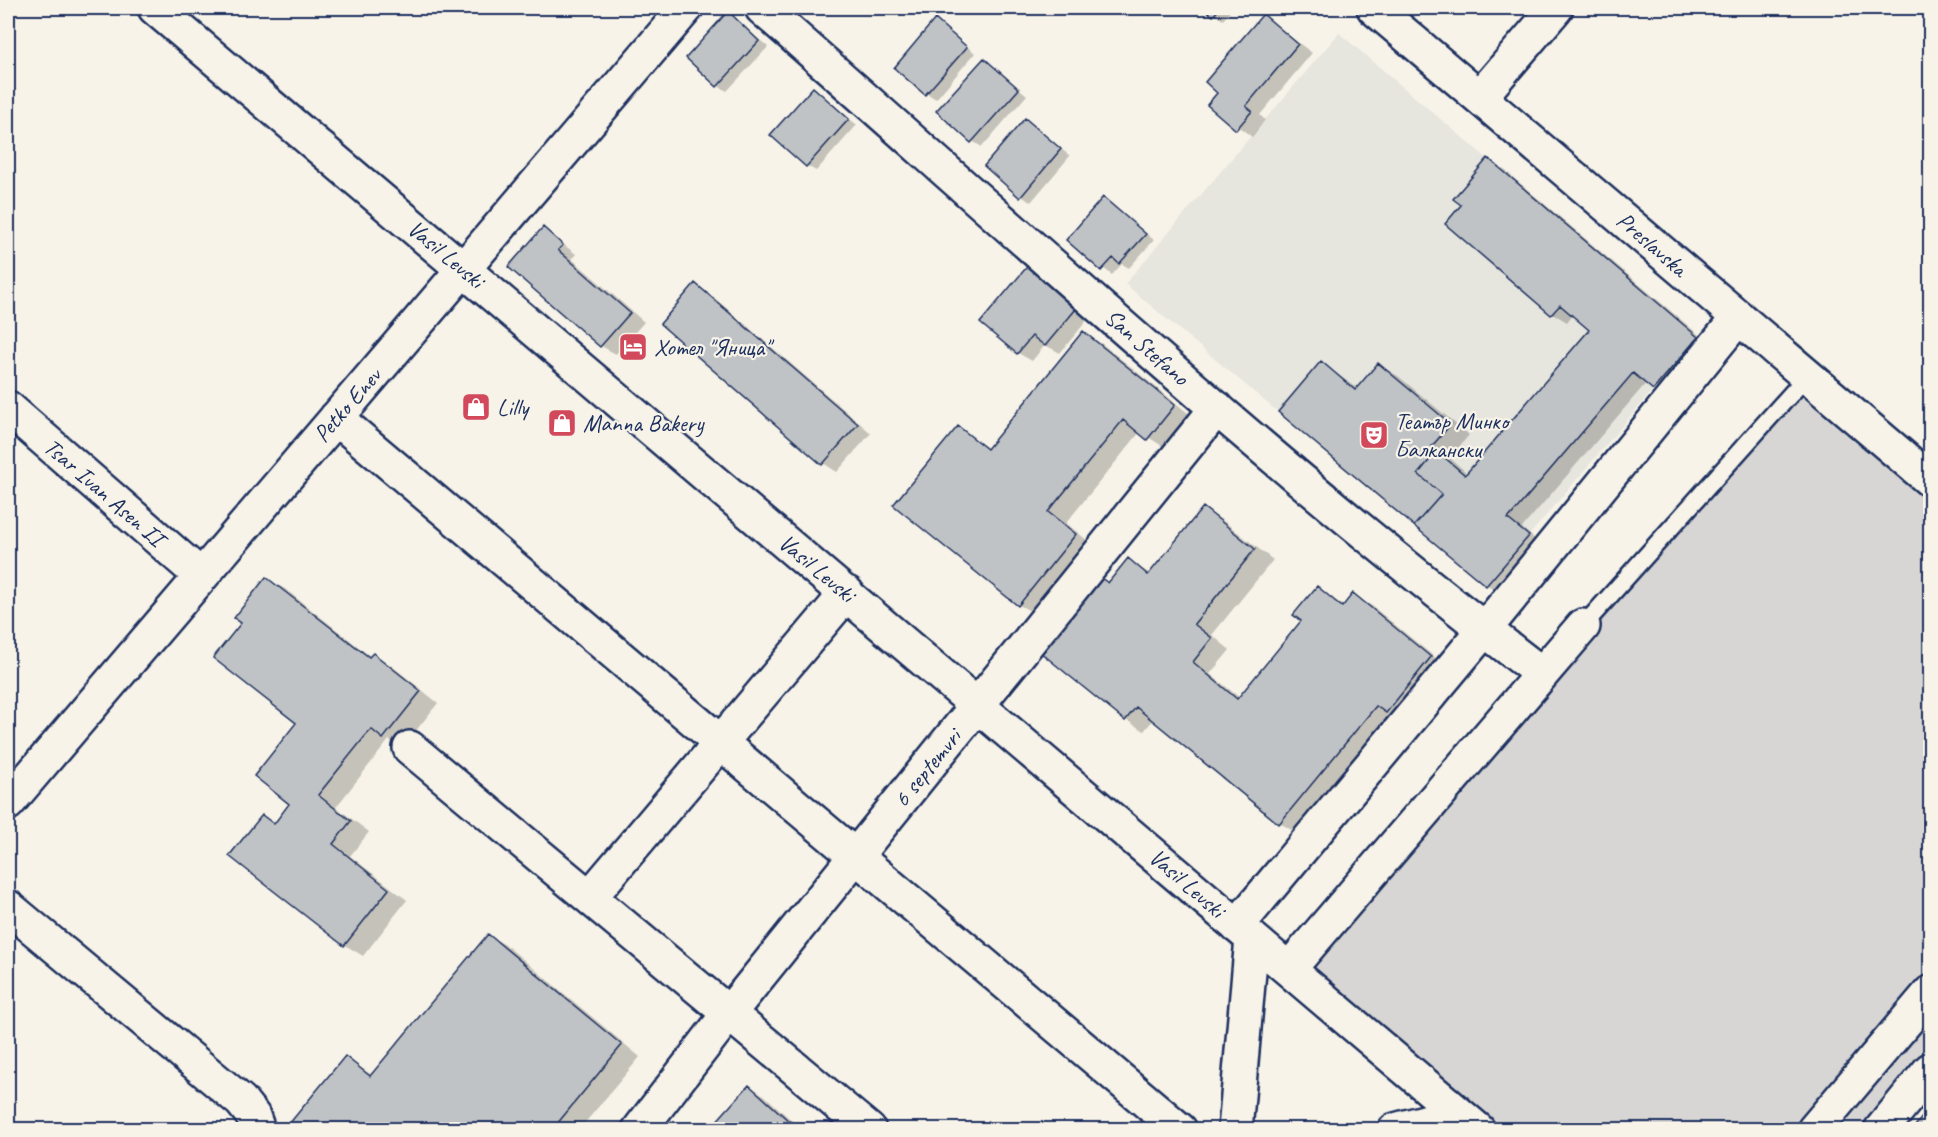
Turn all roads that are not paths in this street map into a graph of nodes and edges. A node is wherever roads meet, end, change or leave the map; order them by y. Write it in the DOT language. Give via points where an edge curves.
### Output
graph roads {
  1 [pos="155,8"];
  2 [pos="686,8"];
  3 [pos="762,8"];
  4 [pos="1374,8"];
  5 [pos="1556,8"];
  6 [pos="1480,97"];
  7 [pos="464,269"];
  8 [pos="1737,318"];
  9 [pos="1807,376"];
  10 [pos="8,408"];
  11 [pos="1217,408"];
  12 [pos="336,418"];
  13 [pos="1930,480"];
  14 [pos="201,576"];
  15 [pos="847,593"];
  16 [pos="1583,626"];
  17 [pos="1484,630"];
  18 [pos="1542,674"];
  19 [pos="978,705"];
  20 [pos="720,742"];
  21 [pos="410,748"];
  22 [pos="8,803"];
  23 [pos="856,856"];
  24 [pos="590,897"];
  25 [pos="8,907"];
  26 [pos="1244,932"];
  27 [pos="1289,969"];
  28 [pos="1930,993"];
  29 [pos="729,1013"];
  30 [pos="1930,1070"];
  31 [pos="1468,1121"];
  32 [pos="258,1130"];
  33 [pos="639,1130"];
  34 [pos="869,1130"];
  35 [pos="1180,1130"];
  36 [pos="1235,1130"];
  37 [pos="1395,1130"];
  38 [pos="1814,1130"];
  39 [pos="1881,1130"];
  1 -- 7 [label="street, Vasil Levski"];
  2 -- 7 [label="street, Petko Enev"];
  3 -- 11 [label="street, San Stefano"];
  4 -- 6 [label="street, Preslavska"];
  5 -- 6 [label="street"];
  6 -- 8 [label="street, Preslavska"];
  7 -- 12 [label="street, Petko Enev"];
  7 -- 15 [label="street, Vasil Levski"];
  8 -- 9 [label="street, Preslavska"];
  8 -- 17 [label="street"];
  9 -- 13 [label="street, Preslavska"];
  9 -- 16 [label="lane"];
  10 -- 14 [label="street, Tsar Ivan Asen II"];
  11 -- 17 [label="street, San Stefano"];
  11 -- 19 [label="street, 6 septemvri"];
  12 -- 14 [label="street, Petko Enev"];
  12 -- 20 [label="street"];
  14 -- 22 [label="street, Petko Enev"];
  15 -- 19 [label="street, Vasil Levski"];
  15 -- 20 [label="street"];
  16 -- 18 [label="street"];
  17 -- 18 [label="street, San Stefano"];
  17 -- 26 [label="street"];
  18 -- 27 [label="street"];
  19 -- 23 [label="street, 6 septemvri"];
  19 -- 26 [label="street, Vasil Levski"];
  20 -- 23 [label="street"];
  20 -- 24 [label="street"];
  21 -- 24 [label="street"];
  23 -- 29 [label="street, 6 septemvri"];
  23 -- 35 [label="street"];
  24 -- 29 [label="street"];
  25 -- 32 [label="street" via="241,1101"];
  26 -- 27 [label="street, Vasil Levski"];
  26 -- 36 [label="street"];
  27 -- 31 [label="street, Vasil Levski"];
  28 -- 38 [label="street"];
  29 -- 33 [label="street, 6 septemvri"];
  29 -- 34 [label="street"];
  30 -- 39 [label="street"];
  31 -- 37 [label="street"];
}
